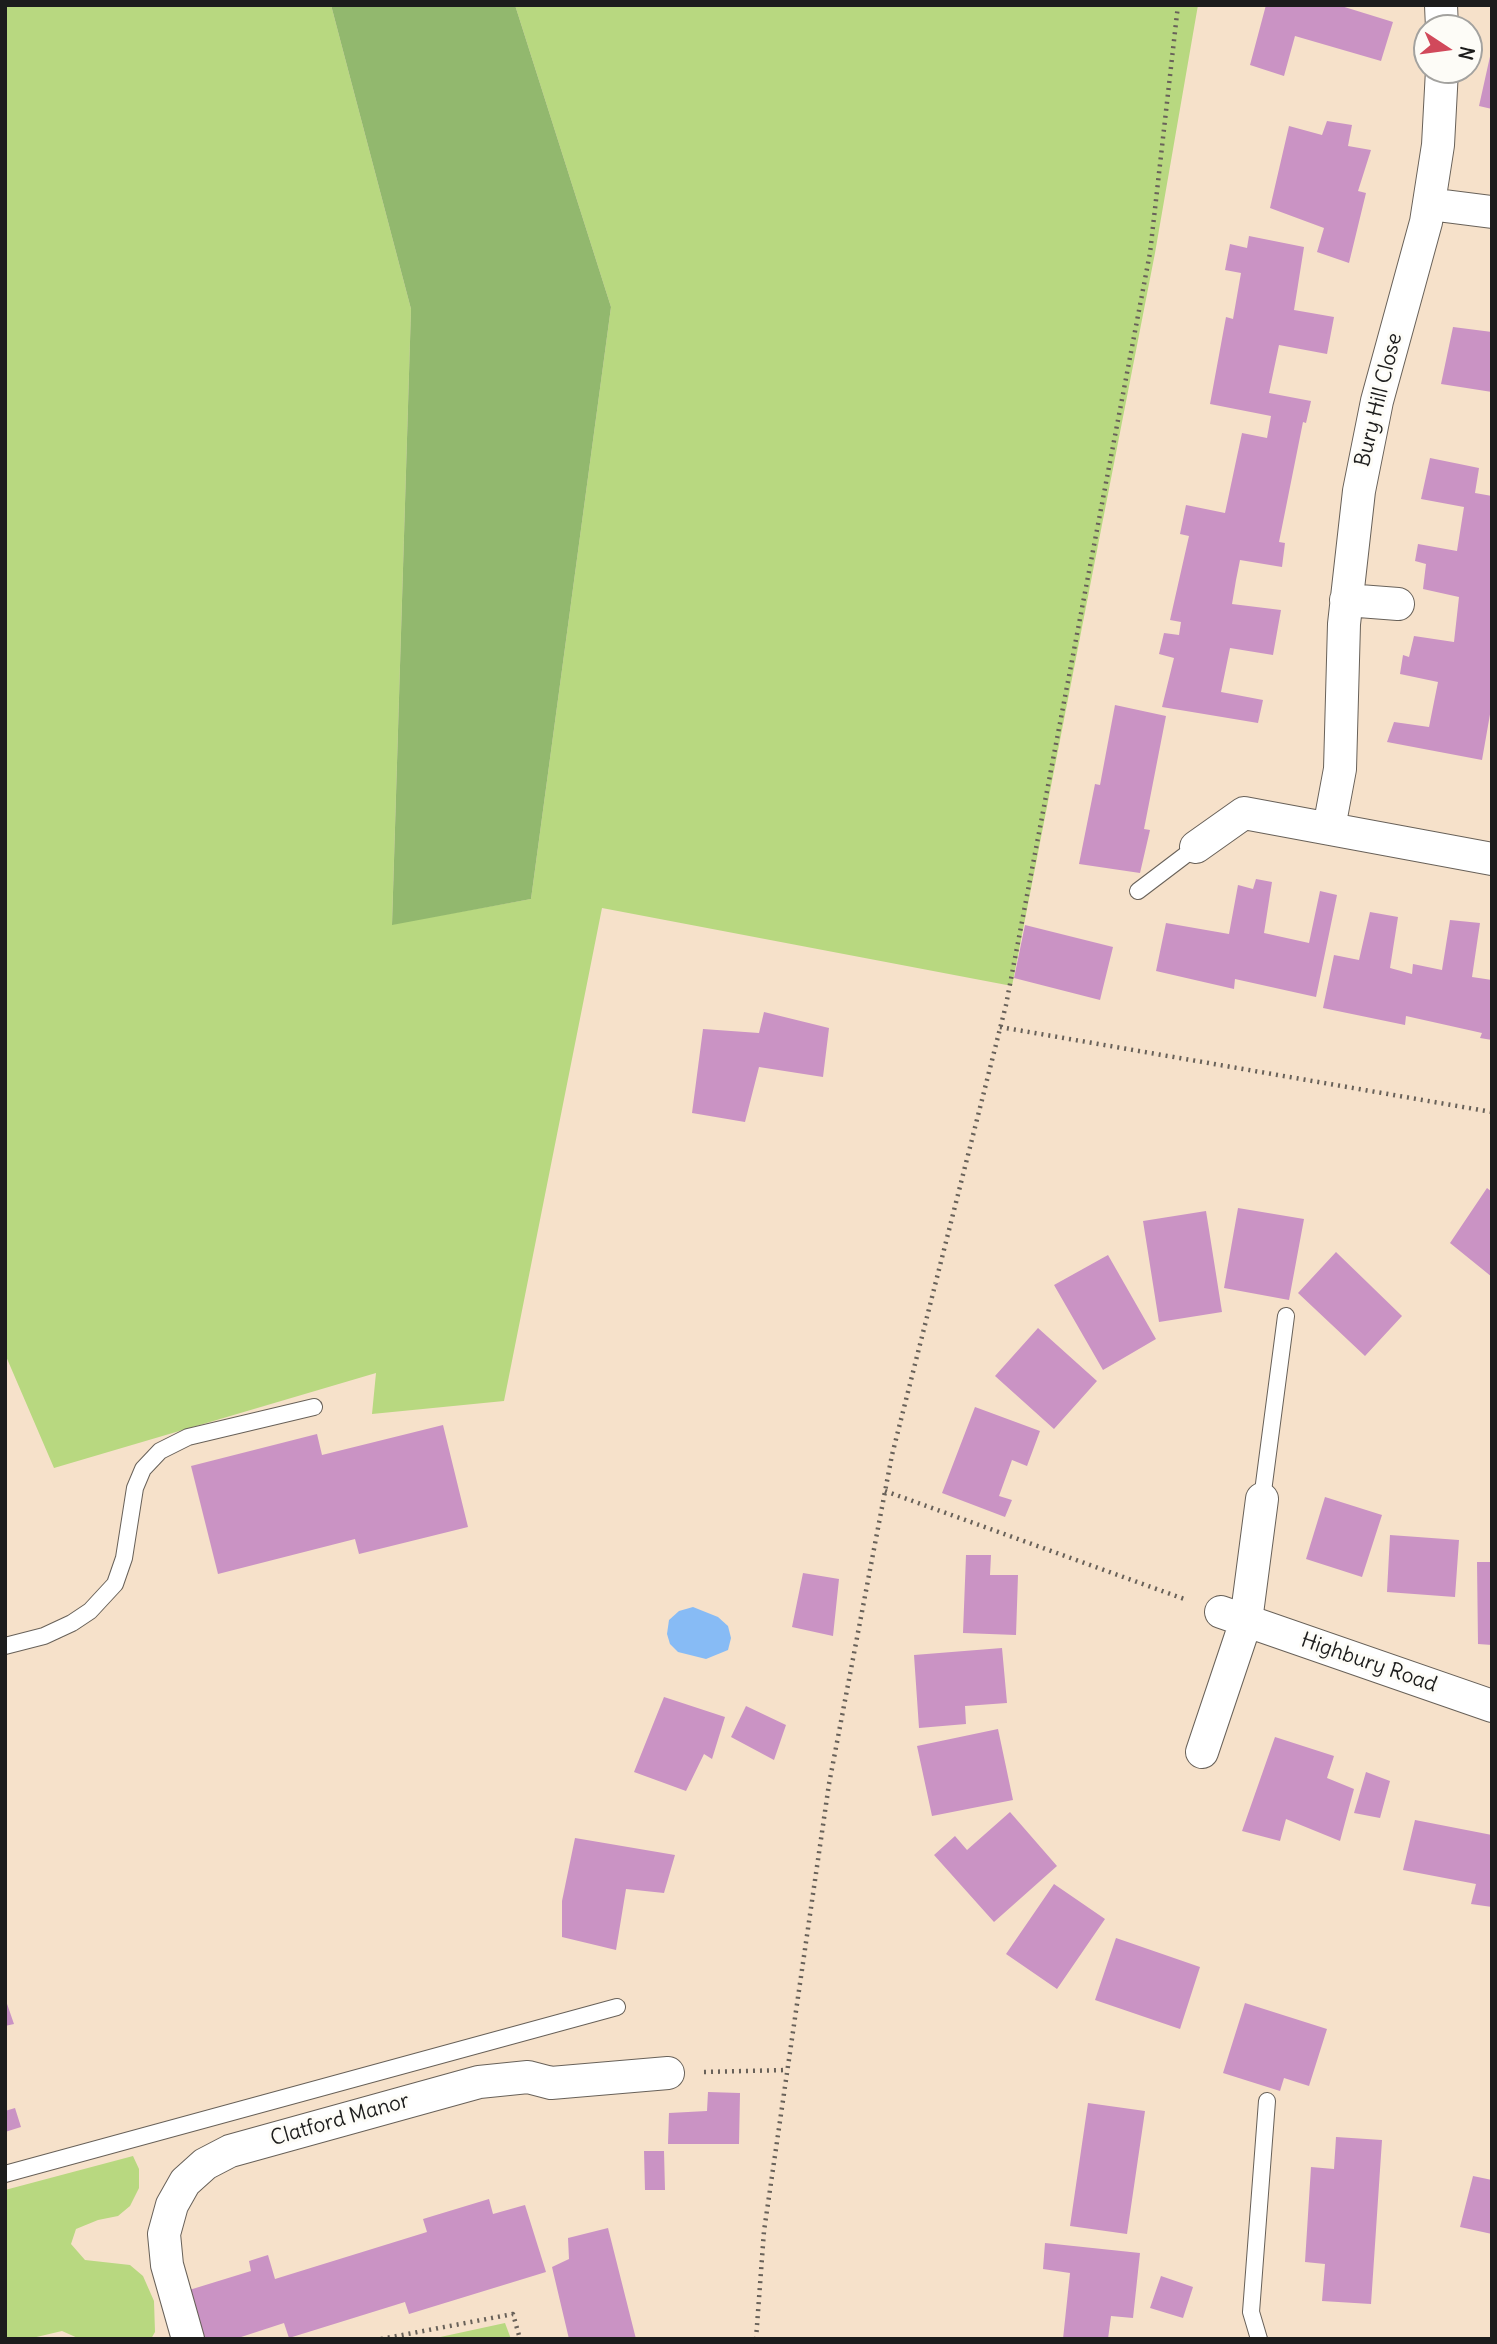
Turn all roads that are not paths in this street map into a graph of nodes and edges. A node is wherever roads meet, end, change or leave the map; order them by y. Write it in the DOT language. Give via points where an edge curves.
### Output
graph roads {
  1 [pos="1441,84"];
  2 [pos="1429,204"];
  3 [pos="1492,212"];
  4 [pos="1346,600"];
  5 [pos="1398,604"];
  6 [pos="1329,828"];
  7 [pos="1196,847"];
  8 [pos="1492,859"];
  9 [pos="1138,891"];
  10 [pos="1286,1316"];
  11 [pos="314,1407"];
  12 [pos="1262,1499"];
  13 [pos="1233,1616"];
  14 [pos="5,1646"];
  15 [pos="1492,1706"];
  16 [pos="1202,1752"];
  17 [pos="618,2007"];
  18 [pos="668,2073"];
  19 [pos="1267,2101"];
  20 [pos="5,2174"];
  21 [pos="188,2339"];
  22 [pos="1258,2339"];
  1 -- 2 [label="street, Bury Hill Close"];
  2 -- 3 [label="street"];
  2 -- 4 [label="street, Bury Hill Close" via="1366,447"];
  4 -- 5 [label="street"];
  4 -- 6 [label="street, Bury Hill Close" via="1340,769"];
  6 -- 7 [label="street" via="1244,813"];
  6 -- 8 [label="street"];
  7 -- 9 [label="lane"];
  10 -- 12 [label="lane"];
  11 -- 14 [label="lane" via="188,1437 160,1451 143,1469 135,1488 124,1558 115,1584 72,1623"];
  12 -- 13 [label="street"];
  13 -- 15 [label="street, Highbury Road"];
  13 -- 16 [label="street"];
  17 -- 20 [label="lane"];
  18 -- 21 [label="street, Clatford Manor" via="551,2083 528,2077 479,2082 230,2151 205,2164 185,2182 164,2234 167,2264"];
  19 -- 22 [label="lane" via="1251,2312"];
}
